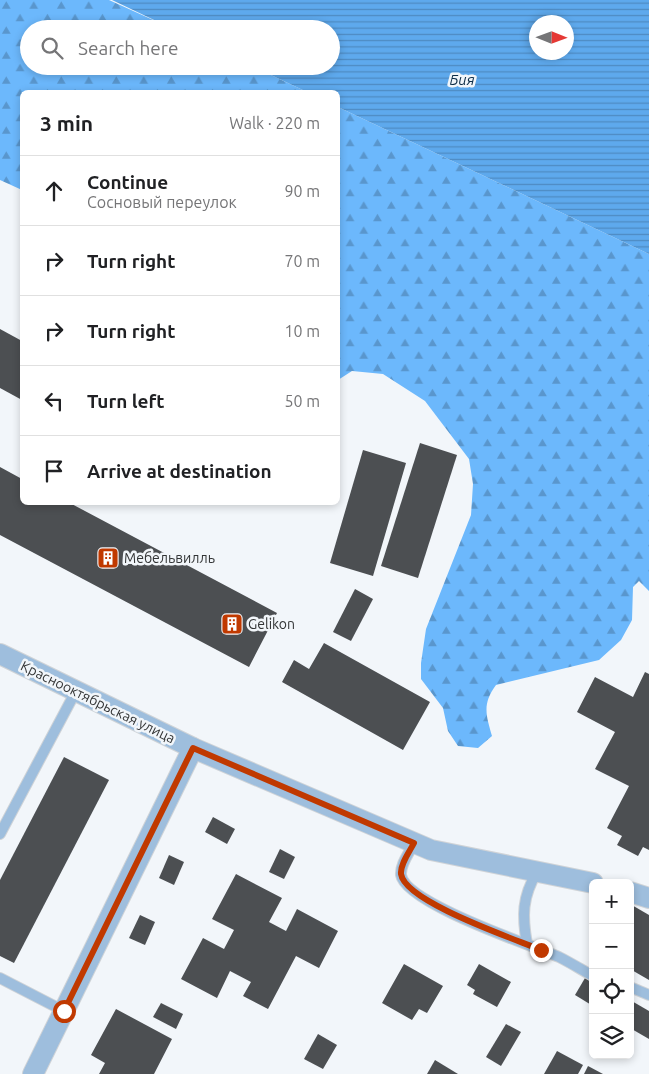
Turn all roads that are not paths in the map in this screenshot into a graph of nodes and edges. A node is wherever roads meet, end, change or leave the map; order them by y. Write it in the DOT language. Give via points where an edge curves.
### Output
graph roads {
  1 [pos="0,654"];
  2 [pos="76,691"];
  3 [pos="193,748"];
  4 [pos="0,834"];
  5 [pos="414,843"];
  6 [pos="537,872"];
  7 [pos="589,882"];
  8 [pos="634,893"];
  9 [pos="649,898"];
  10 [pos="527,944"];
  11 [pos="589,974"];
  12 [pos="0,978"];
  13 [pos="634,989"];
  14 [pos="649,995"];
  15 [pos="64,1011"];
  16 [pos="33,1074"];
  1 -- 2 [label="street, Краснооктябрьская улица"];
  2 -- 3 [label="street, Краснооктябрьская улица"];
  2 -- 4 [label="lane"];
  3 -- 5 [label="street, Краснооктябрьская улица"];
  3 -- 15 [label="street"];
  5 -- 6 [label="street, Краснооктябрьская улица" via="431,850"];
  5 -- 10 [label="lane" via="401,874 410,889 461,918"];
  6 -- 7 [label="street, Краснооктябрьская улица"];
  6 -- 10 [label="lane" via="523,905"];
  8 -- 9 [label="street"];
  10 -- 11 [label="lane"];
  12 -- 15 [label="lane"];
  13 -- 14 [label="lane"];
  15 -- 16 [label="street"];
}
